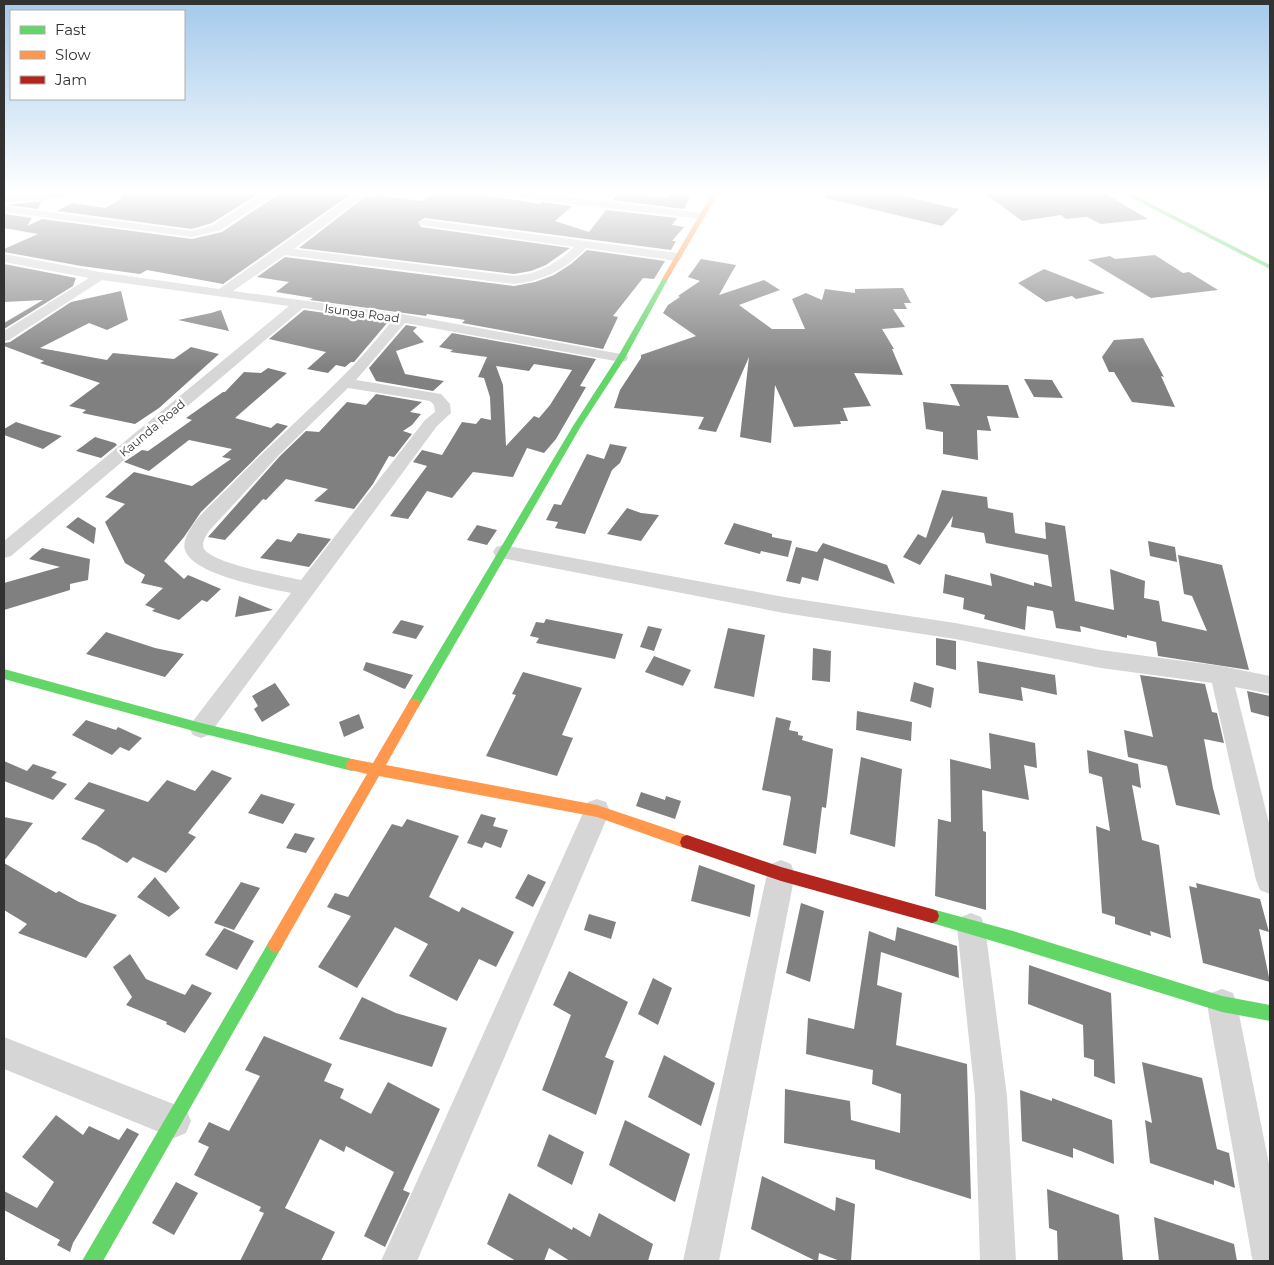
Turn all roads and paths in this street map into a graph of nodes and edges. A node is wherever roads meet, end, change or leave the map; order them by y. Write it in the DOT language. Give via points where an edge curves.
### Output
graph roads {
  1 [pos="576,251"];
  2 [pos="634,251"];
  3 [pos="681,251"];
  4 [pos="1239,251"];
  5 [pos="283,252"];
  6 [pos="677,257"];
  7 [pos="4,258"];
  8 [pos="1270,267"];
  9 [pos="100,276"];
  10 [pos="221,293"];
  11 [pos="300,304"];
  12 [pos="402,318"];
  13 [pos="4,337"];
  14 [pos="622,358"];
  15 [pos="345,383"];
  16 [pos="4,552"];
  17 [pos="503,552"];
  18 [pos="307,589"];
  19 [pos="4,674"];
  20 [pos="1221,675"];
  21 [pos="1270,685"];
  22 [pos="201,728"];
  23 [pos="374,771"];
  24 [pos="596,811"];
  25 [pos="781,874"];
  26 [pos="1270,880"];
  27 [pos="971,927"];
  28 [pos="1222,1004"];
  29 [pos="1270,1013"];
  30 [pos="4,1054"];
  31 [pos="174,1121"];
  32 [pos="1270,1258"];
  33 [pos="92,1261"];
  34 [pos="399,1261"];
  35 [pos="702,1261"];
  36 [pos="998,1261"];
  1 -- 5 [label="street" via="557,269 528,280"];
  2 -- 6 [label="street"];
  3 -- 6 [label="main road"];
  4 -- 8 [label="main road"];
  5 -- 10 [label="street"];
  6 -- 14 [label="main road"];
  7 -- 9 [label="street, Isunga Road"];
  9 -- 10 [label="street, Isunga Road"];
  9 -- 13 [label="street"];
  10 -- 11 [label="street, Isunga Road"];
  11 -- 12 [label="street, Isunga Road"];
  11 -- 16 [label="street, Kaunda Road"];
  12 -- 14 [label="street, Isunga Road"];
  12 -- 15 [label="street"];
  14 -- 17 [label="main road" via="577,426"];
  15 -- 18 [label="street" via="434,396 442,404 443,413 431,423"];
  15 -- 18 [label="street" via="272,451 202,526 194,541 195,551 204,561"];
  17 -- 20 [label="street" via="784,606 955,631 1100,659"];
  17 -- 23 [label="main road"];
  18 -- 22 [label="street"];
  19 -- 22 [label="main road"];
  20 -- 21 [label="street"];
  20 -- 26 [label="street"];
  22 -- 23 [label="main road"];
  23 -- 24 [label="main road"];
  23 -- 31 [label="main road"];
  24 -- 25 [label="main road"];
  24 -- 34 [label="street"];
  25 -- 27 [label="main road"];
  25 -- 35 [label="street"];
  27 -- 28 [label="main road"];
  27 -- 36 [label="street" via="991,1096"];
  28 -- 29 [label="main road"];
  28 -- 32 [label="street"];
  30 -- 31 [label="street"];
  31 -- 33 [label="main road"];
}
